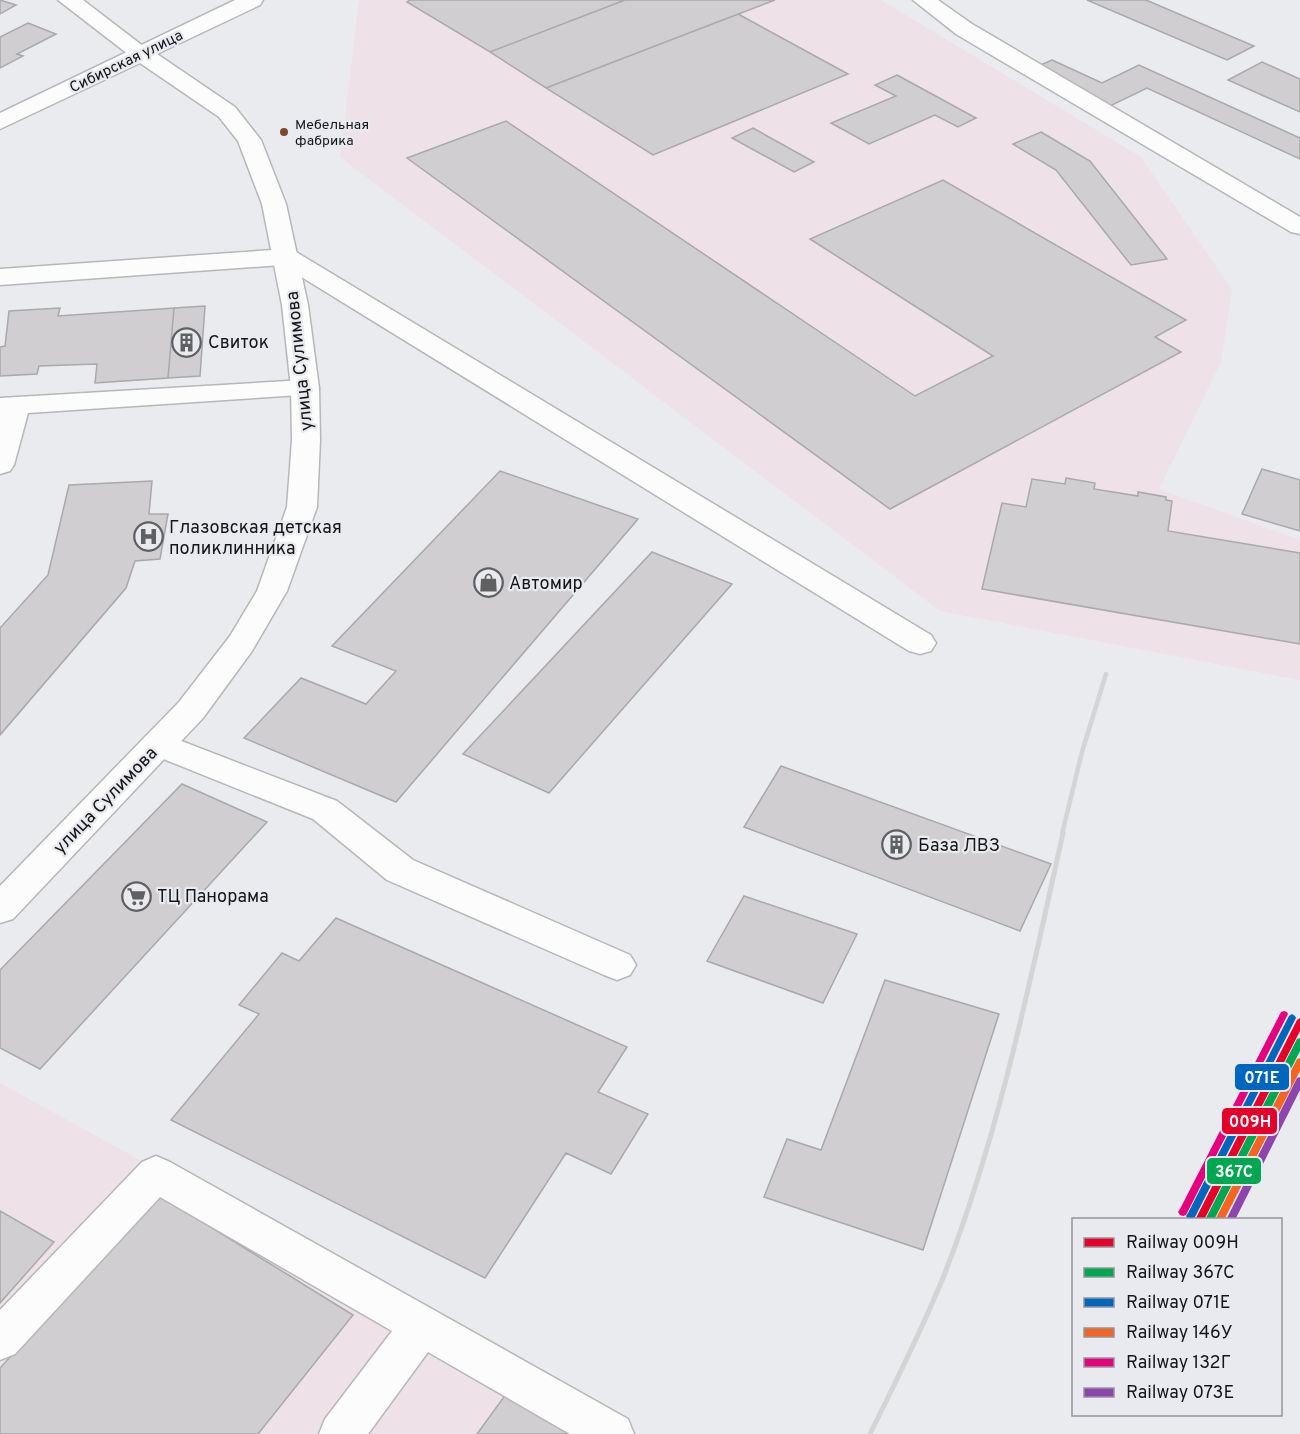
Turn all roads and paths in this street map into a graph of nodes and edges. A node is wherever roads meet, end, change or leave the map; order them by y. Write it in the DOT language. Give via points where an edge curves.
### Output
graph roads {
  1 [pos="69,0"];
  2 [pos="252,0"];
  3 [pos="924,0"];
  4 [pos="141,53"];
  5 [pos="0,122"];
  6 [pos="1300,227"];
  7 [pos="287,257"];
  8 [pos="0,277"];
  9 [pos="304,388"];
  10 [pos="8,405"];
  11 [pos="0,465"];
  12 [pos="920,643"];
  13 [pos="158,744"];
  14 [pos="0,909"];
  15 [pos="617,964"];
  16 [pos="422,1326"];
  17 [pos="0,1340"];
  18 [pos="341,1434"];
  19 [pos="612,1434"];
  1 -- 4 [label="main road, улица Сулимова"];
  2 -- 4 [label="main road, Сибирская улица"];
  3 -- 6 [label="main road" via="964,29"];
  4 -- 5 [label="main road, Сибирская улица"];
  4 -- 7 [label="main road, улица Сулимова" via="227,112 249,140 274,204"];
  7 -- 8 [label="main road"];
  7 -- 9 [label="main road, улица Сулимова"];
  7 -- 12 [label="main road"];
  9 -- 10 [label="main road"];
  9 -- 13 [label="main road, улица Сулимова" via="302,507 272,591 241,643 191,710"];
  10 -- 11 [label="main road"];
  13 -- 14 [label="main road, улица Сулимова"];
  13 -- 15 [label="main road" via="325,810 400,870"];
  16 -- 17 [label="main road" via="156,1174"];
  16 -- 18 [label="main road"];
  16 -- 19 [label="main road"];
}
